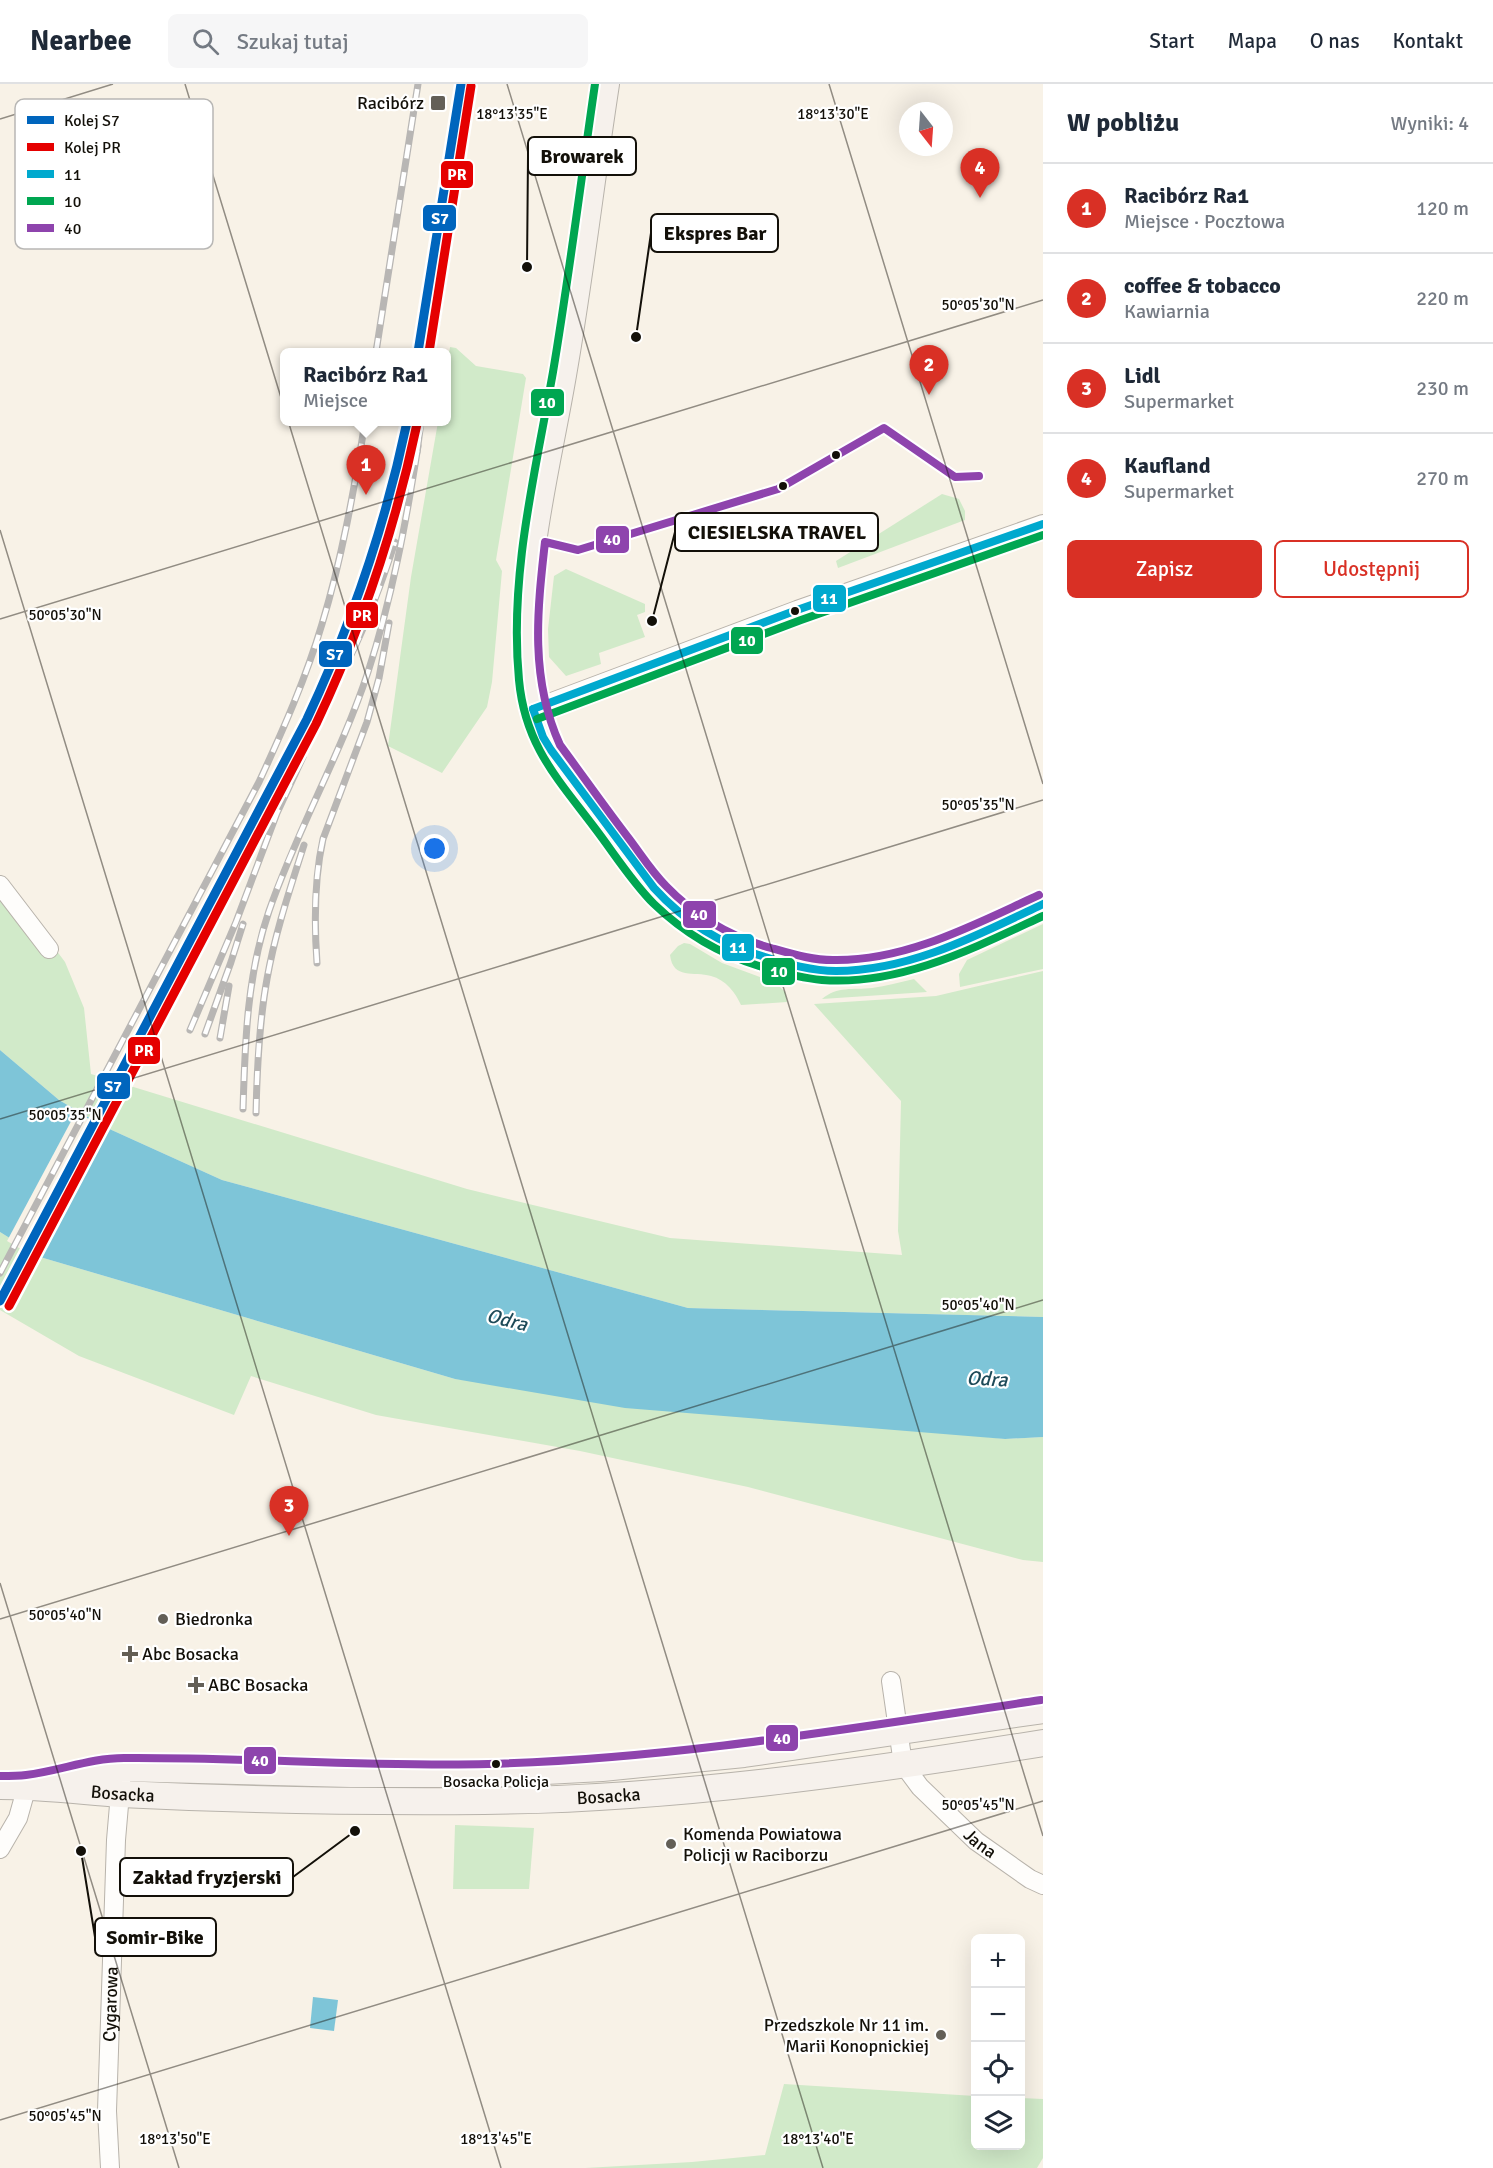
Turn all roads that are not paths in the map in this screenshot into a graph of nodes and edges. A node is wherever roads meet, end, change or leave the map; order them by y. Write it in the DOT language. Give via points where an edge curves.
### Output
graph roads {
  1 [pos="606,84"];
  2 [pos="1043,524"];
  3 [pos="534,710"];
  4 [pos="0,885"];
  5 [pos="1043,904"];
  6 [pos="49,949"];
  7 [pos="891,1681"];
  8 [pos="1043,1710"];
  9 [pos="899,1731"];
  10 [pos="1043,1743"];
  11 [pos="903,1764"];
  12 [pos="122,1768"];
  13 [pos="0,1786"];
  14 [pos="27,1786"];
  15 [pos="120,1794"];
  16 [pos="0,1849"];
  17 [pos="1043,1885"];
  18 [pos="110,2168"];
  1 -- 3 [label="street" via="571,327 536,528 527,646"];
  2 -- 3 [label="street"];
  3 -- 5 [label="street" via="551,750 657,892 710,933 742,950 789,964 836,970 880,966 980,934"];
  4 -- 6 [label="street"];
  7 -- 9 [label="street"];
  8 -- 9 [label="street, Bosacka"];
  9 -- 11 [label="street"];
  9 -- 12 [label="street, Bosacka" via="744,1754 488,1774"];
  10 -- 11 [label="street, Bosacka"];
  11 -- 15 [label="street, Bosacka" via="605,1798 376,1801"];
  11 -- 17 [label="street, Jana" via="920,1787 976,1841"];
  12 -- 14 [label="street, Bosacka"];
  12 -- 15 [label="street, Cygarowa"];
  13 -- 14 [label="street, Bosacka"];
  14 -- 15 [label="street, Bosacka"];
  14 -- 16 [label="street" via="18,1818"];
  15 -- 18 [label="street, Cygarowa" via="106,2111"];
}
